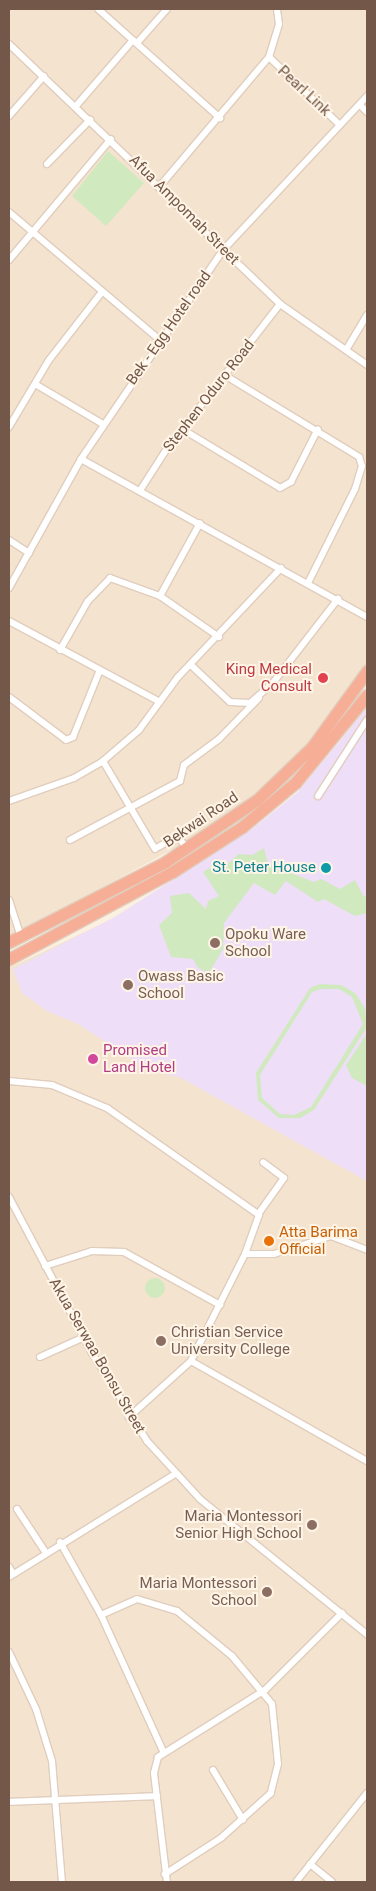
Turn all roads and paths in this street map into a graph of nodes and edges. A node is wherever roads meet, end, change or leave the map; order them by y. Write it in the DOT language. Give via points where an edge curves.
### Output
graph roads {
  1 [pos="98,9"];
  2 [pos="167,9"];
  3 [pos="277,9"];
  4 [pos="135,42"];
  5 [pos="9,44"];
  6 [pos="269,57"];
  7 [pos="44,76"];
  8 [pos="367,96"];
  9 [pos="360,105"];
  10 [pos="76,106"];
  11 [pos="367,112"];
  12 [pos="9,116"];
  13 [pos="220,118"];
  14 [pos="90,120"];
  15 [pos="340,125"];
  16 [pos="111,139"];
  17 [pos="47,164"];
  18 [pos="160,186"];
  19 [pos="9,212"];
  20 [pos="31,231"];
  21 [pos="223,250"];
  22 [pos="9,260"];
  23 [pos="102,292"];
  24 [pos="280,304"];
  25 [pos="367,315"];
  26 [pos="159,339"];
  27 [pos="346,350"];
  28 [pos="367,365"];
  29 [pos="226,376"];
  30 [pos="35,384"];
  31 [pos="103,424"];
  32 [pos="9,427"];
  33 [pos="182,429"];
  34 [pos="318,429"];
  35 [pos="81,459"];
  36 [pos="141,490"];
  37 [pos="200,523"];
  38 [pos="9,540"];
  39 [pos="29,552"];
  40 [pos="281,568"];
  41 [pos="308,583"];
  42 [pos="9,588"];
  43 [pos="160,596"];
  44 [pos="338,599"];
  45 [pos="367,617"];
  46 [pos="9,621"];
  47 [pos="219,637"];
  48 [pos="60,650"];
  49 [pos="192,666"];
  50 [pos="100,670"];
  51 [pos="367,671"];
  52 [pos="367,696"];
  53 [pos="9,697"];
  54 [pos="259,698"];
  55 [pos="160,702"];
  56 [pos="367,720"];
  57 [pos="102,760"];
  58 [pos="318,796"];
  59 [pos="9,801"];
  60 [pos="133,809"];
  61 [pos="70,840"];
  62 [pos="187,849"];
  63 [pos="9,900"];
  64 [pos="35,929"];
  65 [pos="20,937"];
  66 [pos="9,942"];
  67 [pos="41,942"];
  68 [pos="9,959"];
  69 [pos="9,1080"];
  70 [pos="263,1162"];
  71 [pos="9,1197"];
  72 [pos="258,1213"];
  73 [pos="367,1250"];
  74 [pos="245,1254"];
  75 [pos="44,1266"];
  76 [pos="220,1305"];
  77 [pos="84,1337"];
  78 [pos="40,1357"];
  79 [pos="191,1361"];
  80 [pos="130,1417"];
  81 [pos="366,1458"];
  82 [pos="175,1474"];
  83 [pos="17,1509"];
  84 [pos="60,1542"];
  85 [pos="46,1553"];
  86 [pos="9,1567"];
  87 [pos="11,1576"];
  88 [pos="342,1613"];
  89 [pos="101,1615"];
  90 [pos="367,1634"];
  91 [pos="9,1652"];
  92 [pos="265,1690"];
  93 [pos="163,1751"];
  94 [pos="213,1770"];
  95 [pos="59,1796"];
  96 [pos="157,1796"];
  97 [pos="366,1798"];
  98 [pos="9,1802"];
  99 [pos="244,1820"];
  100 [pos="310,1864"];
  101 [pos="165,1874"];
  102 [pos="62,1882"];
  103 [pos="167,1882"];
  104 [pos="296,1882"];
  105 [pos="332,1882"];
  1 -- 4 [label="street"];
  2 -- 4 [label="street"];
  3 -- 6 [label="street" via="279,24"];
  4 -- 10 [label="street"];
  4 -- 13 [label="street"];
  5 -- 7 [label="street, Afua Ampomah Street"];
  6 -- 13 [label="street"];
  6 -- 15 [label="street, Pearl Link"];
  7 -- 10 [label="street, Afua Ampomah Street"];
  7 -- 12 [label="street"];
  8 -- 9 [label="street, Bek - Egg Hotel road"];
  9 -- 11 [label="street"];
  9 -- 15 [label="street, Bek - Egg Hotel road"];
  10 -- 14 [label="street, Afua Ampomah Street"];
  13 -- 18 [label="street"];
  14 -- 16 [label="street, Afua Ampomah Street"];
  14 -- 17 [label="street"];
  15 -- 21 [label="street, Bek - Egg Hotel road"];
  16 -- 18 [label="street, Afua Ampomah Street"];
  16 -- 20 [label="street"];
  18 -- 21 [label="street, Afua Ampomah Street"];
  19 -- 20 [label="street"];
  20 -- 22 [label="street"];
  20 -- 23 [label="street"];
  21 -- 24 [label="street, Afua Ampomah Street"];
  21 -- 26 [label="street, Bek - Egg Hotel road"];
  23 -- 26 [label="street"];
  23 -- 30 [label="street"];
  24 -- 27 [label="street, Afua Ampomah Street"];
  24 -- 29 [label="street, Stephen Oduro Road"];
  25 -- 27 [label="street"];
  26 -- 31 [label="street, Bek - Egg Hotel road"];
  27 -- 28 [label="street, Afua Ampomah Street"];
  29 -- 33 [label="street, Stephen Oduro Road"];
  29 -- 34 [label="street"];
  30 -- 31 [label="street"];
  30 -- 32 [label="street"];
  31 -- 35 [label="street, Bek - Egg Hotel road"];
  33 -- 34 [label="street" via="280,488 291,482"];
  33 -- 36 [label="street, Stephen Oduro Road"];
  34 -- 41 [label="street" via="353,451 362,466 342,518"];
  35 -- 36 [label="street"];
  35 -- 39 [label="street, Bek - Egg Hotel road"];
  36 -- 37 [label="street"];
  37 -- 40 [label="street"];
  37 -- 43 [label="street"];
  38 -- 39 [label="street"];
  39 -- 42 [label="street, Bek - Egg Hotel road"];
  40 -- 41 [label="street"];
  40 -- 47 [label="street"];
  41 -- 44 [label="street"];
  43 -- 47 [label="street"];
  43 -- 48 [label="street" via="117,579 104,580"];
  44 -- 45 [label="street"];
  44 -- 54 [label="street"];
  46 -- 48 [label="street"];
  47 -- 49 [label="street"];
  48 -- 50 [label="street"];
  49 -- 54 [label="street" via="230,702"];
  49 -- 55 [label="street"];
  50 -- 53 [label="street" via="73,737 66,740"];
  50 -- 55 [label="street"];
  51 -- 62 [label="highway, Bekwai Road" via="334,720 286,772 257,800"];
  52 -- 67 [label="highway, Bekwai Road" via="296,782 242,828 172,872"];
  54 -- 60 [label="street" via="218,739 184,765 180,781"];
  55 -- 57 [label="street" via="139,730"];
  56 -- 58 [label="street"];
  57 -- 59 [label="street" via="74,778"];
  57 -- 60 [label="street"];
  60 -- 61 [label="street"];
  60 -- 62 [label="street" via="155,849 178,836"];
  62 -- 64 [label="highway, Bekwai Road"];
  63 -- 65 [label="street"];
  64 -- 65 [label="highway, Bekwai Road"];
  64 -- 67 [label="highway"];
  65 -- 66 [label="highway, Bekwai Road"];
  67 -- 68 [label="highway, Bekwai Road"];
  69 -- 72 [label="street" via="52,1085 107,1108"];
  70 -- 72 [label="street" via="284,1178"];
  71 -- 75 [label="street, Akua Serwaa Bonsu Street"];
  72 -- 74 [label="street" via="259,1224"];
  73 -- 74 [label="street" via="331,1236 274,1254"];
  74 -- 76 [label="street"];
  75 -- 76 [label="street" via="92,1251 124,1252"];
  75 -- 77 [label="street, Akua Serwaa Bonsu Street"];
  76 -- 79 [label="street"];
  77 -- 78 [label="street"];
  77 -- 80 [label="street, Akua Serwaa Bonsu Street"];
  79 -- 80 [label="street"];
  79 -- 81 [label="street"];
  80 -- 82 [label="street, Akua Serwaa Bonsu Street"];
  82 -- 84 [label="street"];
  82 -- 88 [label="street, Akua Serwaa Bonsu Street"];
  83 -- 85 [label="street"];
  84 -- 85 [label="street"];
  84 -- 89 [label="street"];
  85 -- 87 [label="street"];
  86 -- 87 [label="street"];
  88 -- 90 [label="street, Akua Serwaa Bonsu Street"];
  88 -- 92 [label="street"];
  89 -- 92 [label="street" via="136,1599 161,1603 208,1634"];
  89 -- 93 [label="street"];
  91 -- 95 [label="street" via="36,1709"];
  92 -- 93 [label="street"];
  92 -- 99 [label="street" via="275,1724 277,1776 271,1793"];
  93 -- 96 [label="street" via="155,1764"];
  94 -- 99 [label="street"];
  95 -- 96 [label="street"];
  95 -- 98 [label="street"];
  95 -- 102 [label="street"];
  96 -- 101 [label="street"];
  97 -- 100 [label="street"];
  99 -- 101 [label="street"];
  100 -- 104 [label="street"];
  100 -- 105 [label="street"];
  101 -- 103 [label="street"];
}
